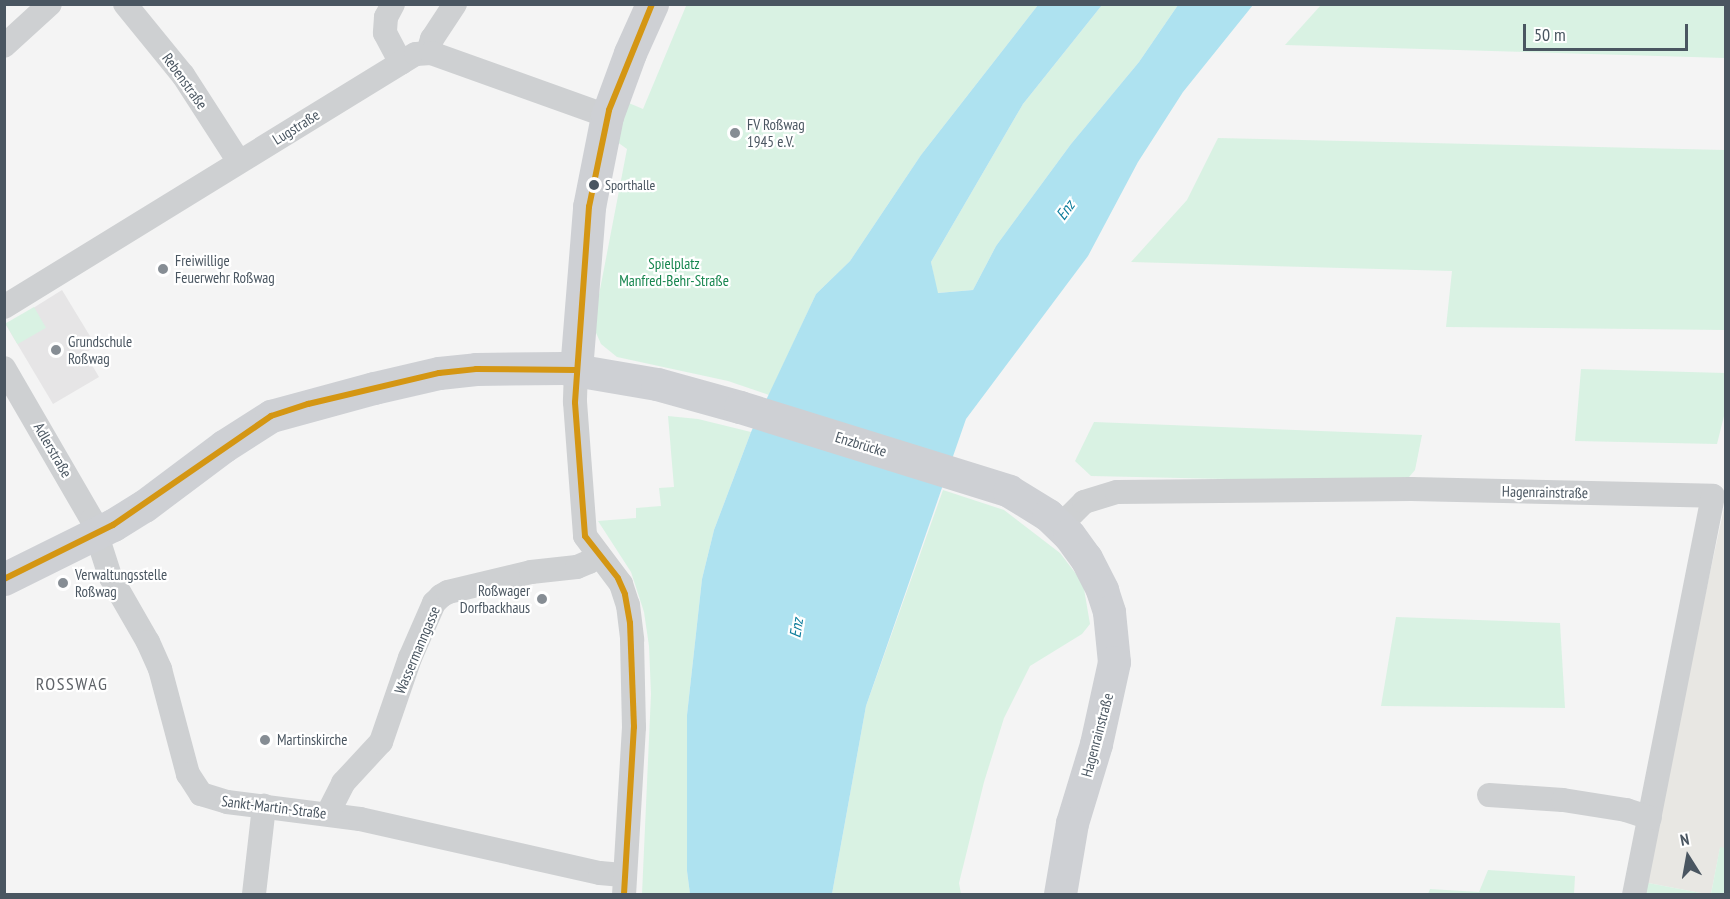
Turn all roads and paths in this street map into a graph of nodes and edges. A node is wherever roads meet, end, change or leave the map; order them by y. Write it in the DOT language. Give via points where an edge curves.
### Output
graph roads {
  1 [pos="50,4"];
  2 [pos="125,4"];
  3 [pos="393,4"];
  4 [pos="455,4"];
  5 [pos="652,4"];
  6 [pos="4,46"];
  7 [pos="428,52"];
  8 [pos="401,63"];
  9 [pos="608,116"];
  10 [pos="239,162"];
  11 [pos="4,308"];
  12 [pos="4,368"];
  13 [pos="576,369"];
  14 [pos="1060,526"];
  15 [pos="96,534"];
  16 [pos="598,554"];
  17 [pos="4,579"];
  18 [pos="1489,795"];
  19 [pos="264,806"];
  20 [pos="328,813"];
  21 [pos="1650,818"];
  22 [pos="625,885"];
  23 [pos="254,894"];
  24 [pos="1060,894"];
  25 [pos="1634,894"];
  1 -- 6 [label="street"];
  2 -- 10 [label="street, Rebenstraße" via="183,75"];
  3 -- 8 [label="street" via="386,17 385,33"];
  4 -- 7 [label="street"];
  5 -- 9 [label="street"];
  7 -- 8 [label="street, Lugstraße"];
  7 -- 9 [label="street"];
  8 -- 10 [label="street, Lugstraße"];
  9 -- 13 [label="street" via="589,207"];
  10 -- 11 [label="street, Lugstraße"];
  12 -- 15 [label="street, Adlerstraße" via="67,474"];
  13 -- 14 [label="street, Enzbrücke" via="657,384 982,481 1022,498"];
  13 -- 15 [label="street, Enzbrücke" via="439,373 271,416 144,506"];
  13 -- 16 [label="street" via="584,530"];
  14 -- 21 [label="street, Hagenrainstraße" via="1084,502 1117,492 1411,489 1713,496"];
  14 -- 24 [label="street, Hagenrainstraße" via="1096,576 1112,625 1112,676 1072,823"];
  15 -- 17 [label="street, Enzbrücke"];
  15 -- 19 [label="street, Sankt-Martin-Straße" via="110,576 160,669 195,789 212,800"];
  16 -- 20 [label="street, Wassermanngasse" via="577,567 531,572 441,596 410,658 381,742 343,783"];
  16 -- 22 [label="street" via="625,594 632,640 633,727"];
  18 -- 21 [label="street" via="1574,801"];
  19 -- 20 [label="street, Sankt-Martin-Straße"];
  19 -- 23 [label="street"];
  20 -- 22 [label="street, Sankt-Martin-Straße" via="600,873"];
  21 -- 25 [label="street, Hagenrainstraße"];
}
